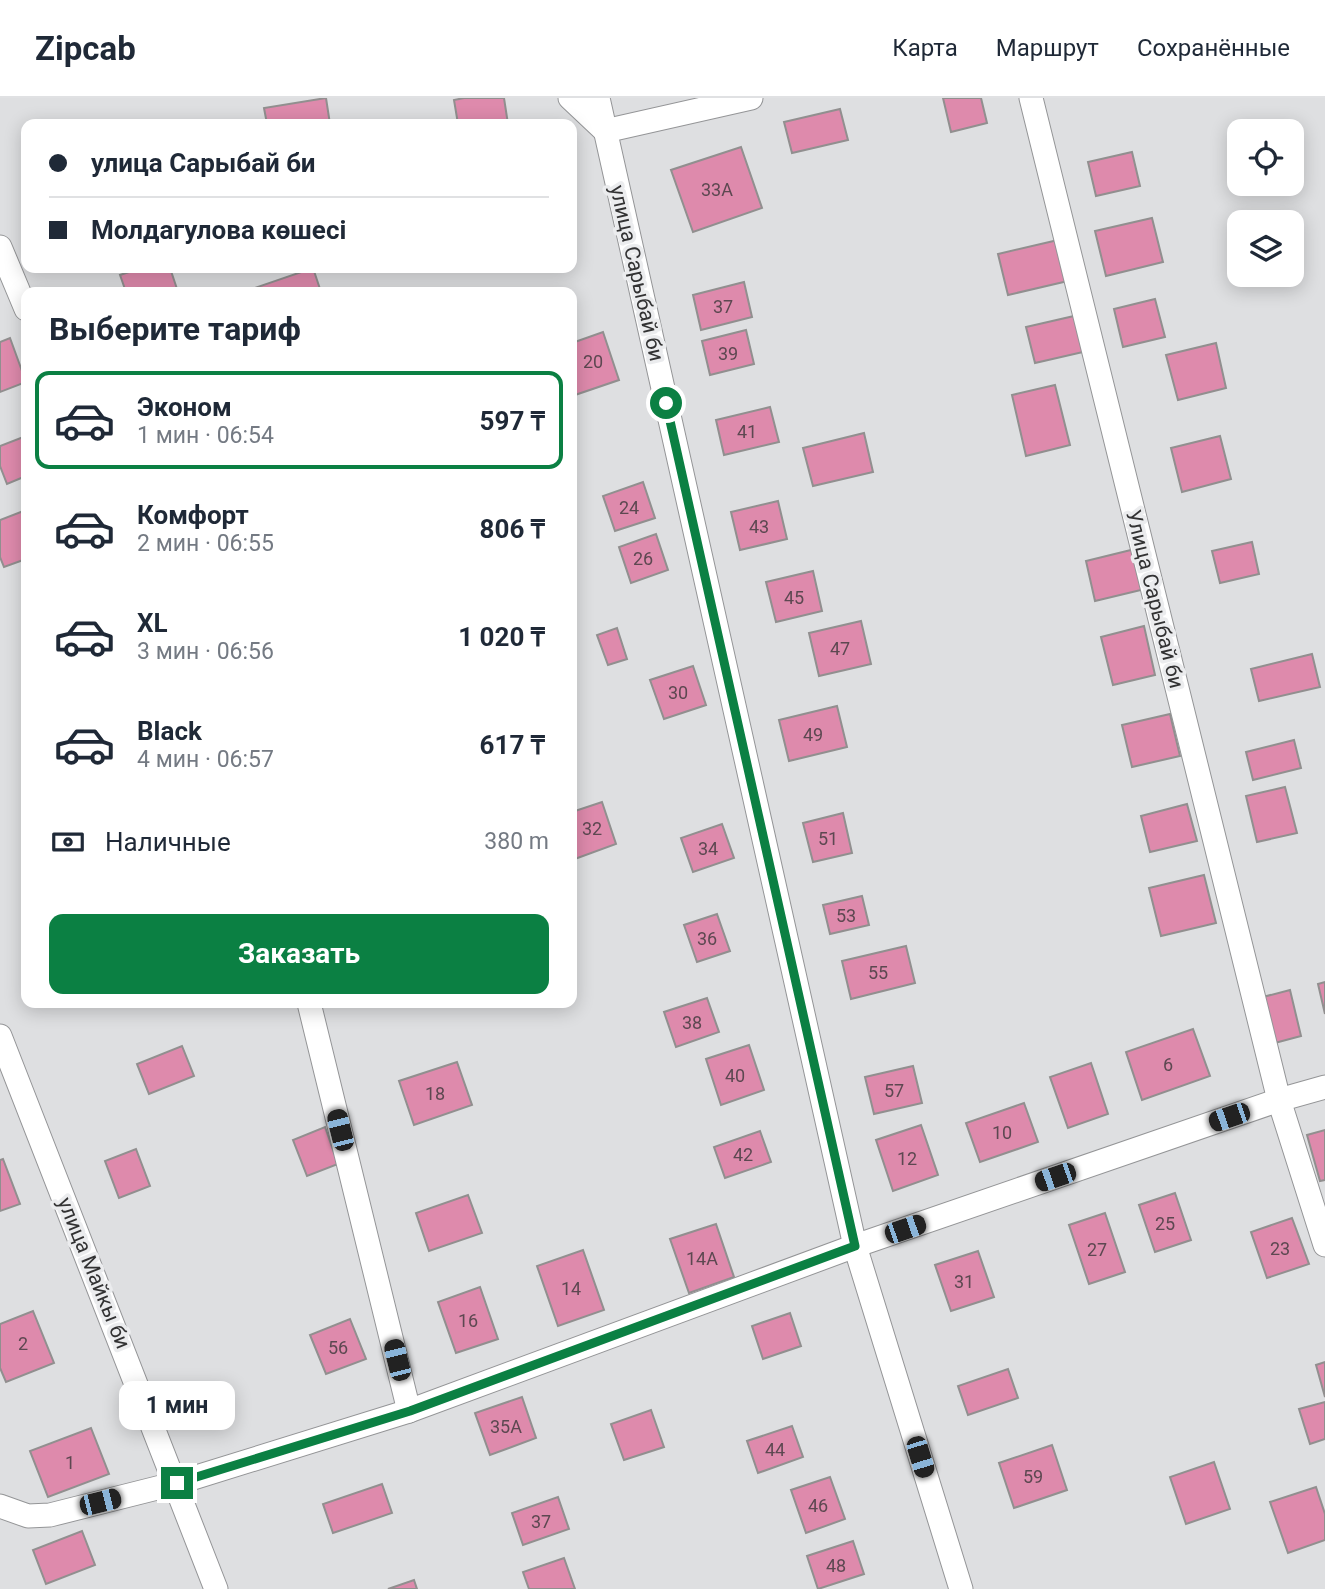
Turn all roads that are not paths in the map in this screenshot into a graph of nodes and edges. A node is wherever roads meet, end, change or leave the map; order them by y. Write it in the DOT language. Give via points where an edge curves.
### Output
graph roads {
  1 [pos="570,98"];
  2 [pos="598,98"];
  3 [pos="751,98"];
  4 [pos="1031,98"];
  5 [pos="605,131"];
  6 [pos="0,247"];
  7 [pos="21,297"];
  8 [pos="310,1008"];
  9 [pos="0,1036"];
  10 [pos="1325,1087"];
  11 [pos="1279,1100"];
  12 [pos="1325,1245"];
  13 [pos="855,1246"];
  14 [pos="410,1411"];
  15 [pos="177,1483"];
  16 [pos="0,1506"];
  17 [pos="216,1589"];
  18 [pos="961,1589"];
  1 -- 5 [label="street"];
  2 -- 5 [label="street, улица Сарыбай би"];
  3 -- 5 [label="street"];
  4 -- 11 [label="street, Улица Сарыбай би"];
  5 -- 13 [label="street, улица Сарыбай би"];
  6 -- 7 [label="street"];
  8 -- 14 [label="street"];
  9 -- 15 [label="street, улица Майкы би"];
  10 -- 11 [label="street"];
  11 -- 12 [label="street, Улица Сарыбай би"];
  11 -- 13 [label="street"];
  13 -- 14 [label="street"];
  13 -- 18 [label="street, улица Сарыбай би"];
  14 -- 15 [label="street"];
  15 -- 16 [label="street" via="50,1515 28,1516"];
  15 -- 17 [label="street, улица Майкы би"];
}
